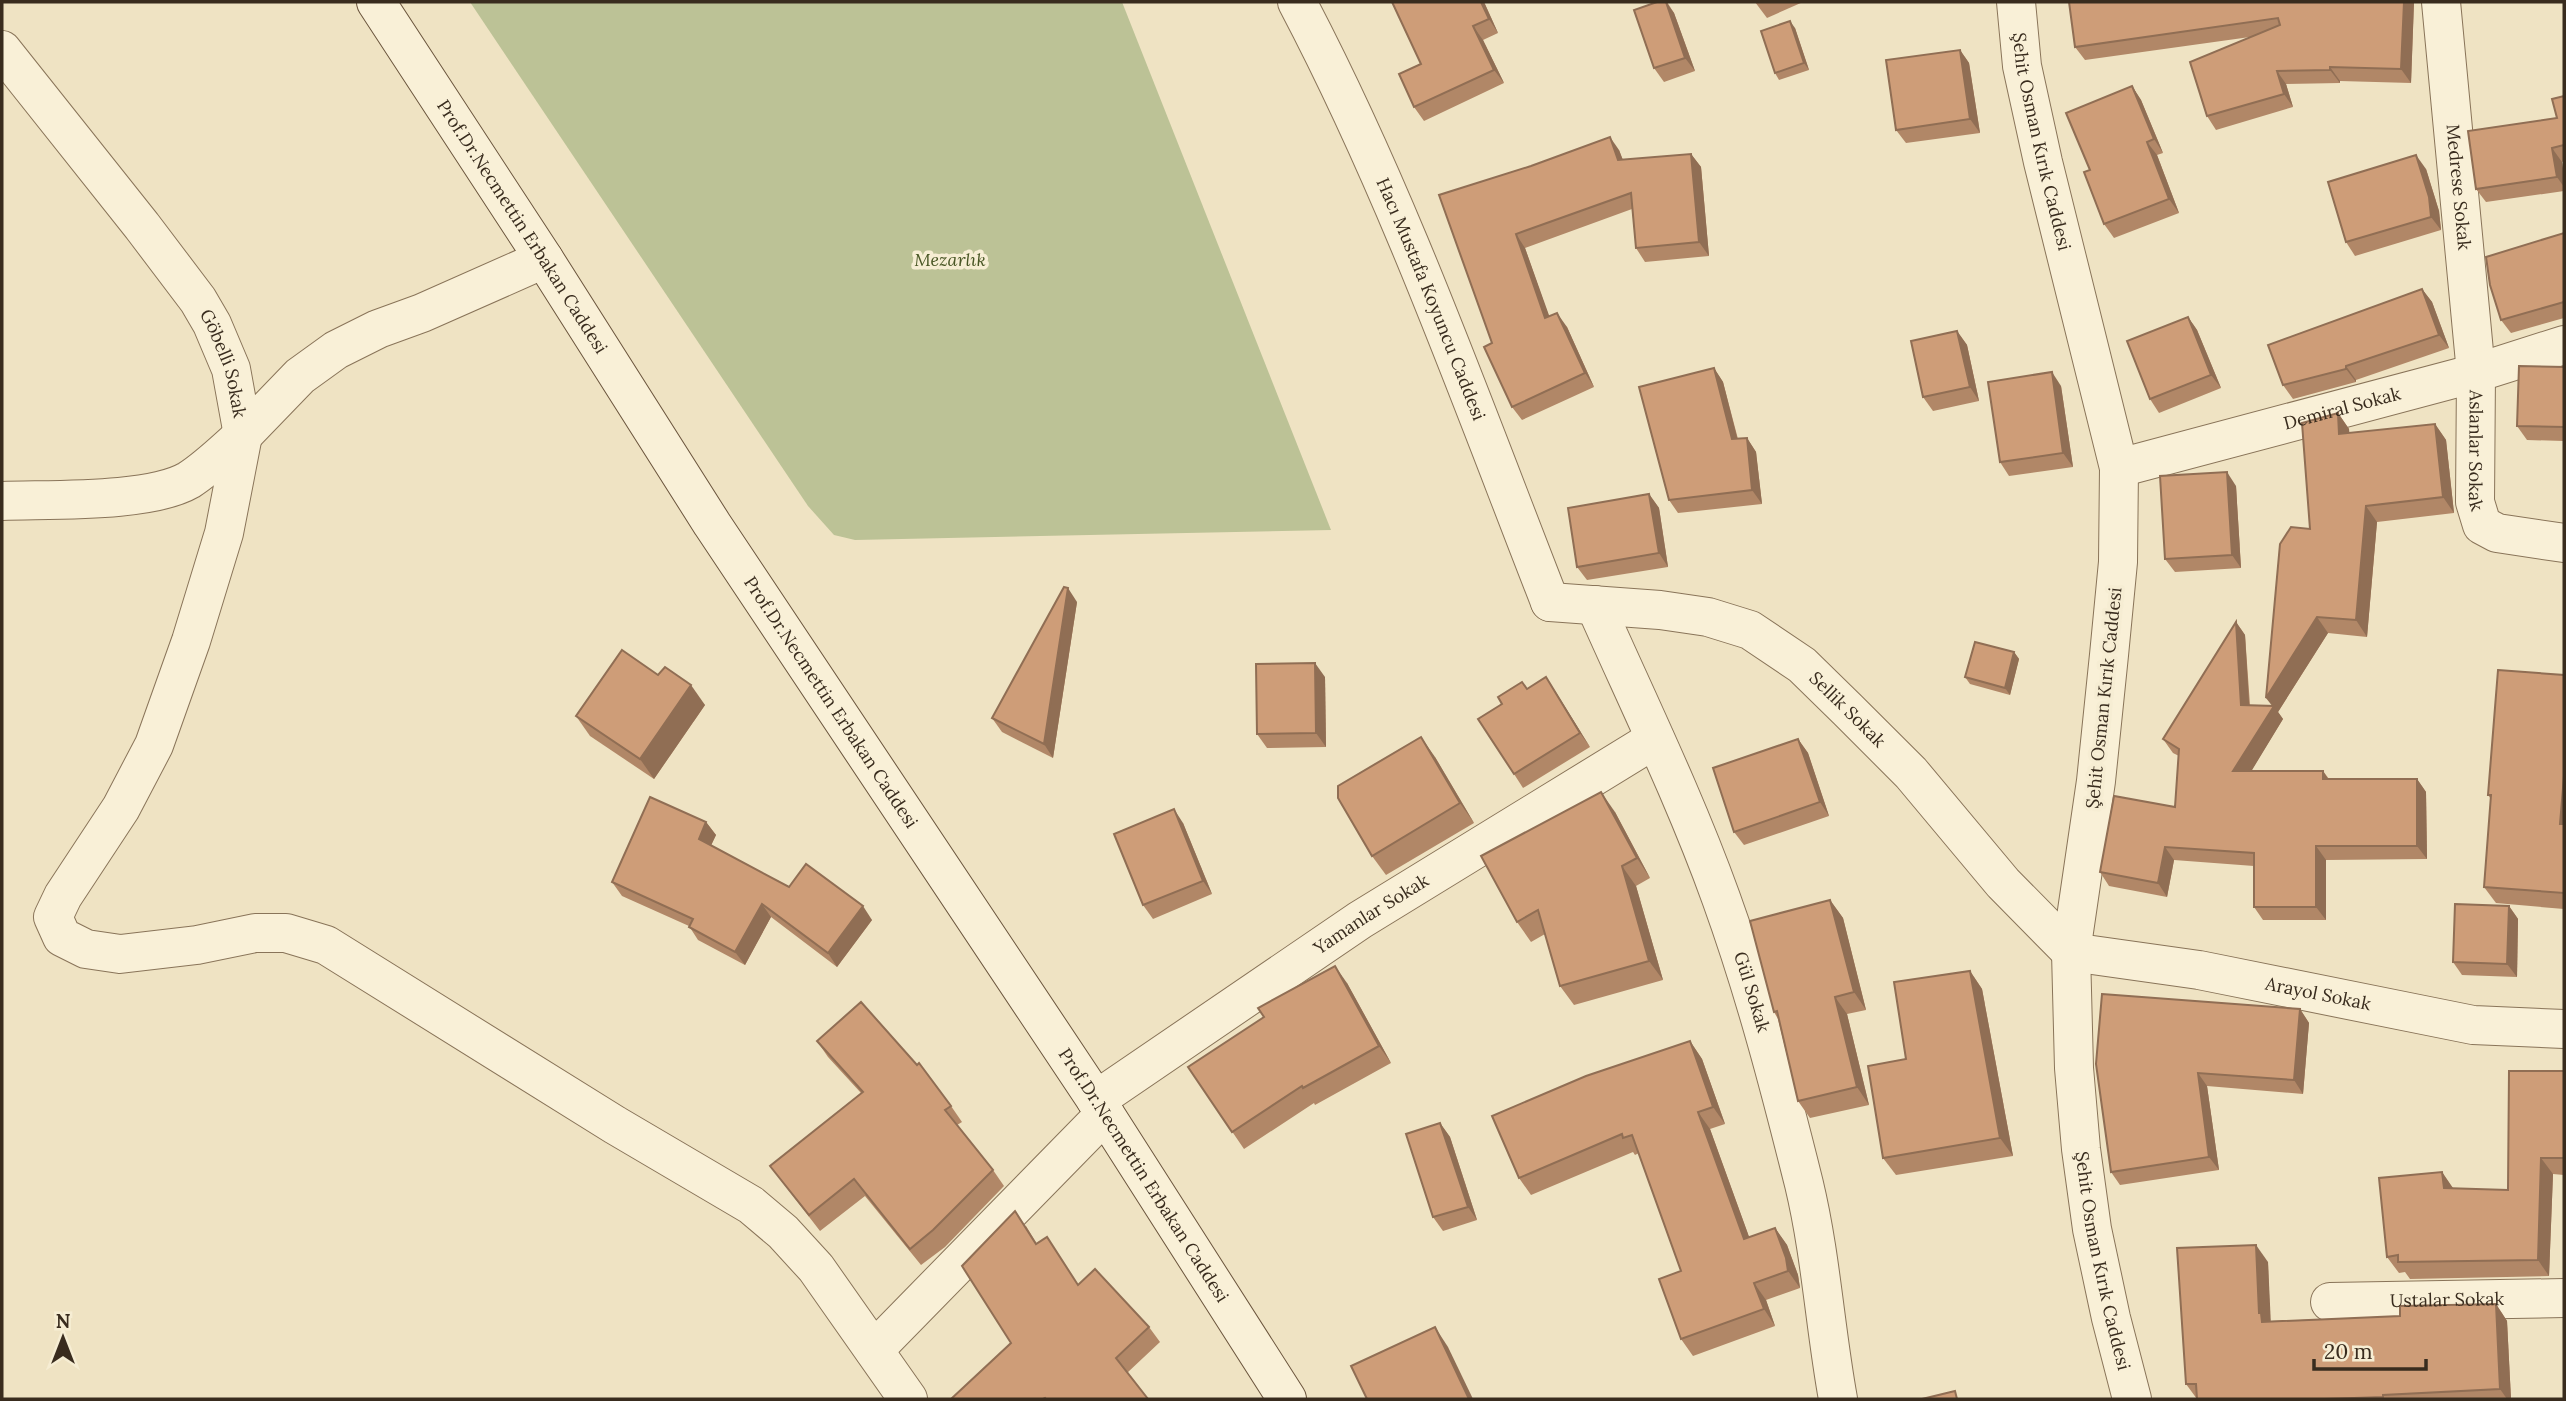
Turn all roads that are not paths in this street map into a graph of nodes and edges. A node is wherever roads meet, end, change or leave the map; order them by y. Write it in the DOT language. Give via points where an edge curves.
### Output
graph roads {
  1 [pos="376,2"];
  2 [pos="1297,2"];
  3 [pos="2015,2"];
  4 [pos="2441,2"];
  5 [pos="2,50"];
  6 [pos="544,259"];
  7 [pos="2564,345"];
  8 [pos="2476,373"];
  9 [pos="243,435"];
  10 [pos="2119,468"];
  11 [pos="2,501"];
  12 [pos="2564,543"];
  13 [pos="1550,602"];
  14 [pos="1595,605"];
  15 [pos="1655,739"];
  16 [pos="2071,952"];
  17 [pos="2564,1029"];
  18 [pos="1100,1107"];
  19 [pos="2564,1298"];
  20 [pos="2330,1302"];
  21 [pos="874,1350"];
  22 [pos="908,1399"];
  23 [pos="1287,1399"];
  24 [pos="1838,1399"];
  25 [pos="2132,1399"];
  1 -- 6 [label="street, Prof.Dr.Necmettin Erbakan Caddesi"];
  2 -- 13 [label="street, Hacı Mustafa Koyuncu Caddesi" via="1392,200"];
  3 -- 10 [label="street, Şehit Osman Kırık Caddesi" via="2022,66 2043,162"];
  4 -- 8 [label="street, Medrese Sokak"];
  5 -- 9 [label="street, Göbelli Sokak" via="198,300 231,369"];
  6 -- 9 [label="street, Göbelli Sokak" via="336,350 300,376"];
  6 -- 18 [label="street, Prof.Dr.Necmettin Erbakan Caddesi" via="712,524"];
  7 -- 8 [label="street, Demiral Sokak"];
  8 -- 10 [label="street, Demiral Sokak"];
  8 -- 12 [label="street, Aslanlar Sokak" via="2475,502 2482,525 2497,533"];
  9 -- 11 [label="street" via="188,480 160,490"];
  9 -- 21 [label="street" via="224,533 154,745 121,808 63,896 53,917 62,937 86,948 120,954 255,933 286,933 326,945 751,1205 816,1268"];
  10 -- 16 [label="street, Şehit Osman Kırık Caddesi" via="2118,562 2109,655"];
  13 -- 14 [label="street, Sellik Sokak"];
  14 -- 15 [label="street, Gül Sokak"];
  14 -- 16 [label="street, Sellik Sokak" via="1708,617 1750,630 1802,665 1911,773 2003,883"];
  15 -- 18 [label="street, Yamanlar Sokak" via="1360,920"];
  15 -- 24 [label="street, Gül Sokak" via="1721,898 1758,1007 1805,1187"];
  16 -- 17 [label="street, Arayol Sokak" via="2199,970 2473,1025"];
  16 -- 25 [label="street, Şehit Osman Kırık Caddesi" via="2074,1068 2088,1202"];
  18 -- 21 [label="street, Yamanlar Sokak"];
  18 -- 23 [label="street, Prof.Dr.Necmettin Erbakan Caddesi"];
  19 -- 20 [label="street, Ustalar Sokak"];
  21 -- 22 [label="street"];
}
